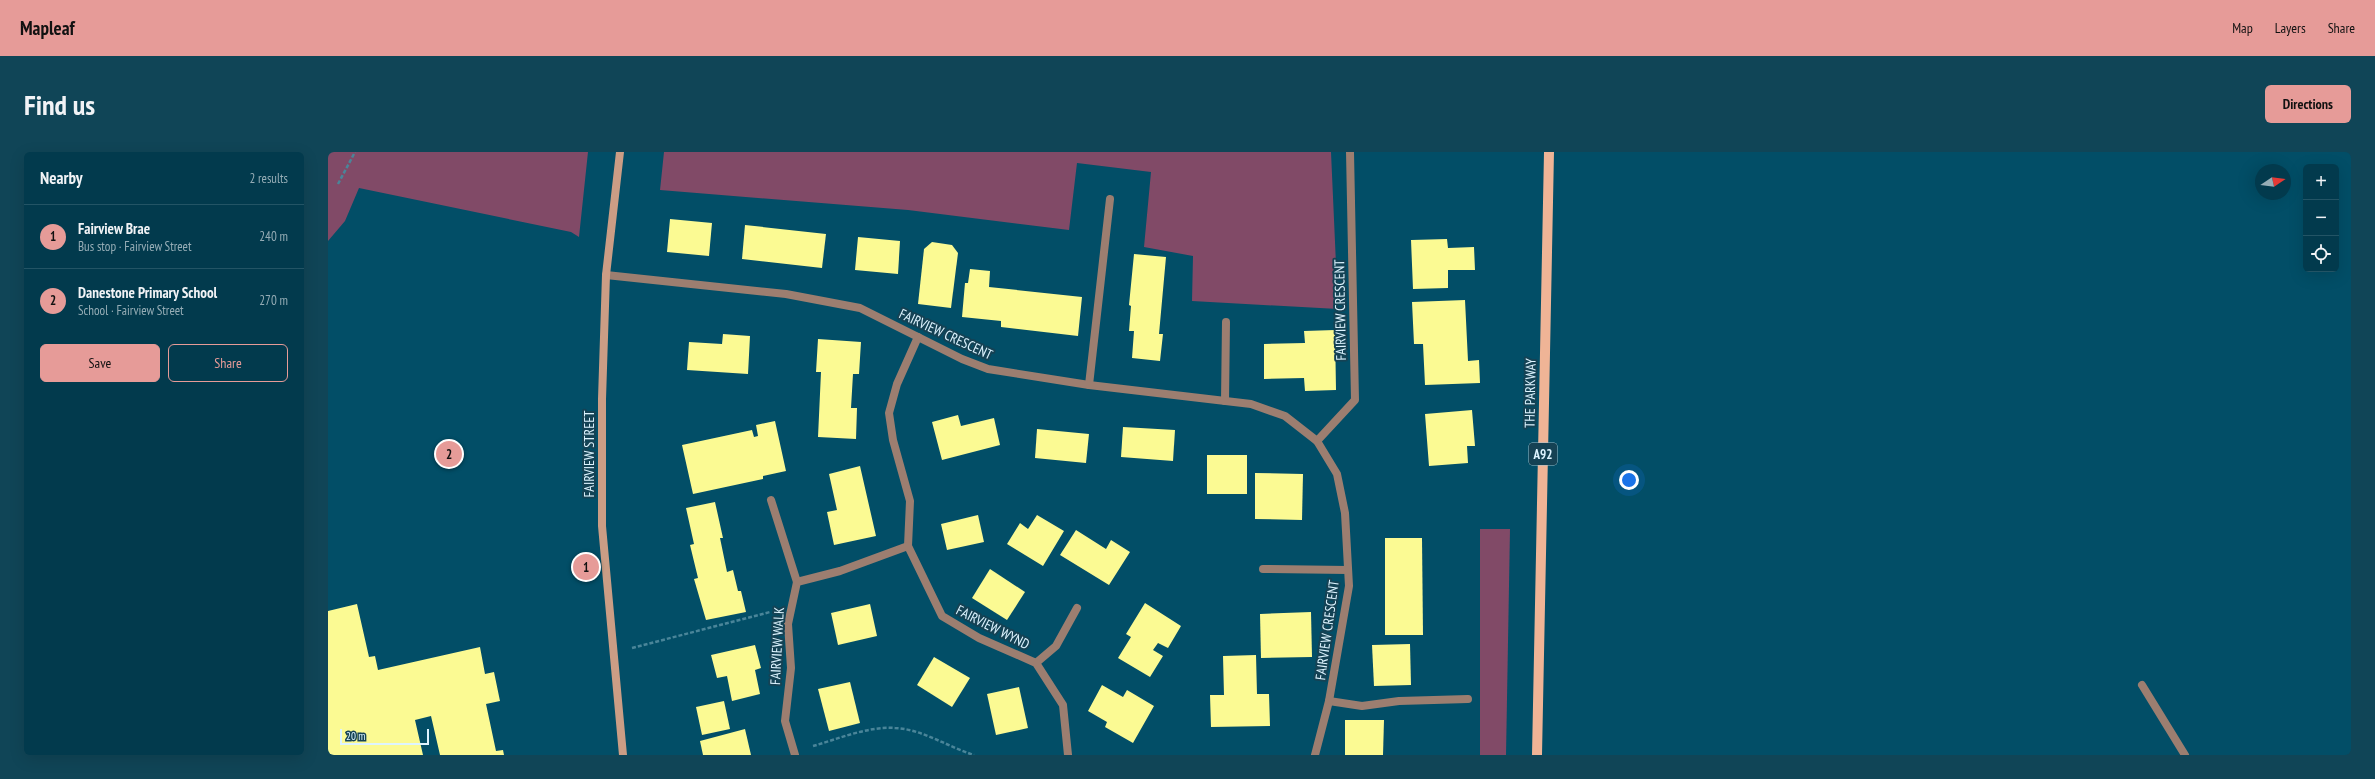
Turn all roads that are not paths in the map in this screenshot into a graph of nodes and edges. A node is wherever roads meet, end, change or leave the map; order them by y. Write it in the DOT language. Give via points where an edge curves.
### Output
graph roads {
  1 [pos="620,152"];
  2 [pos="1350,152"];
  3 [pos="1549,152"];
  4 [pos="1110,199"];
  5 [pos="606,275"];
  6 [pos="1226,322"];
  7 [pos="918,337"];
  8 [pos="1089,385"];
  9 [pos="1225,401"];
  10 [pos="1317,442"];
  11 [pos="771,500"];
  12 [pos="908,546"];
  13 [pos="1263,568"];
  14 [pos="1348,570"];
  15 [pos="797,582"];
  16 [pos="1077,608"];
  17 [pos="1036,663"];
  18 [pos="2142,685"];
  19 [pos="1468,699"];
  20 [pos="1329,701"];
  21 [pos="794,753"];
  22 [pos="623,755"];
  23 [pos="1068,755"];
  24 [pos="1315,755"];
  25 [pos="1537,755"];
  26 [pos="2185,755"];
  1 -- 5 [label="street, FAIRVIEW STREET"];
  2 -- 10 [label="street, FAIRVIEW CRESCENT" via="1355,400"];
  3 -- 25 [label="main road, THE PARKWAY / A92"];
  4 -- 8 [label="street"];
  5 -- 7 [label="street, FAIRVIEW CRESCENT" via="786,294 860,308"];
  5 -- 22 [label="street, FAIRVIEW STREET" via="602,399 602,526"];
  6 -- 9 [label="street"];
  7 -- 8 [label="street, FAIRVIEW CRESCENT" via="988,369"];
  7 -- 12 [label="street, FAIRVIEW WYND" via="897,384 889,413 893,440 910,501"];
  8 -- 9 [label="street, FAIRVIEW CRESCENT"];
  9 -- 10 [label="street, FAIRVIEW CRESCENT" via="1251,404 1285,416"];
  10 -- 14 [label="street, FAIRVIEW CRESCENT" via="1336,474 1345,513"];
  11 -- 15 [label="street"];
  12 -- 15 [label="street" via="840,571"];
  12 -- 17 [label="street, FAIRVIEW WYND" via="942,616 978,638"];
  13 -- 14 [label="street"];
  14 -- 20 [label="street, FAIRVIEW CRESCENT" via="1349,586"];
  15 -- 21 [label="street, FAIRVIEW WALK" via="788,624 791,668 785,721"];
  16 -- 17 [label="street" via="1056,646"];
  17 -- 23 [label="street, FAIRVIEW WYND" via="1063,705"];
  18 -- 26 [label="street"];
  19 -- 20 [label="street" via="1399,701 1362,706"];
  20 -- 24 [label="street, FAIRVIEW CRESCENT"];
}
